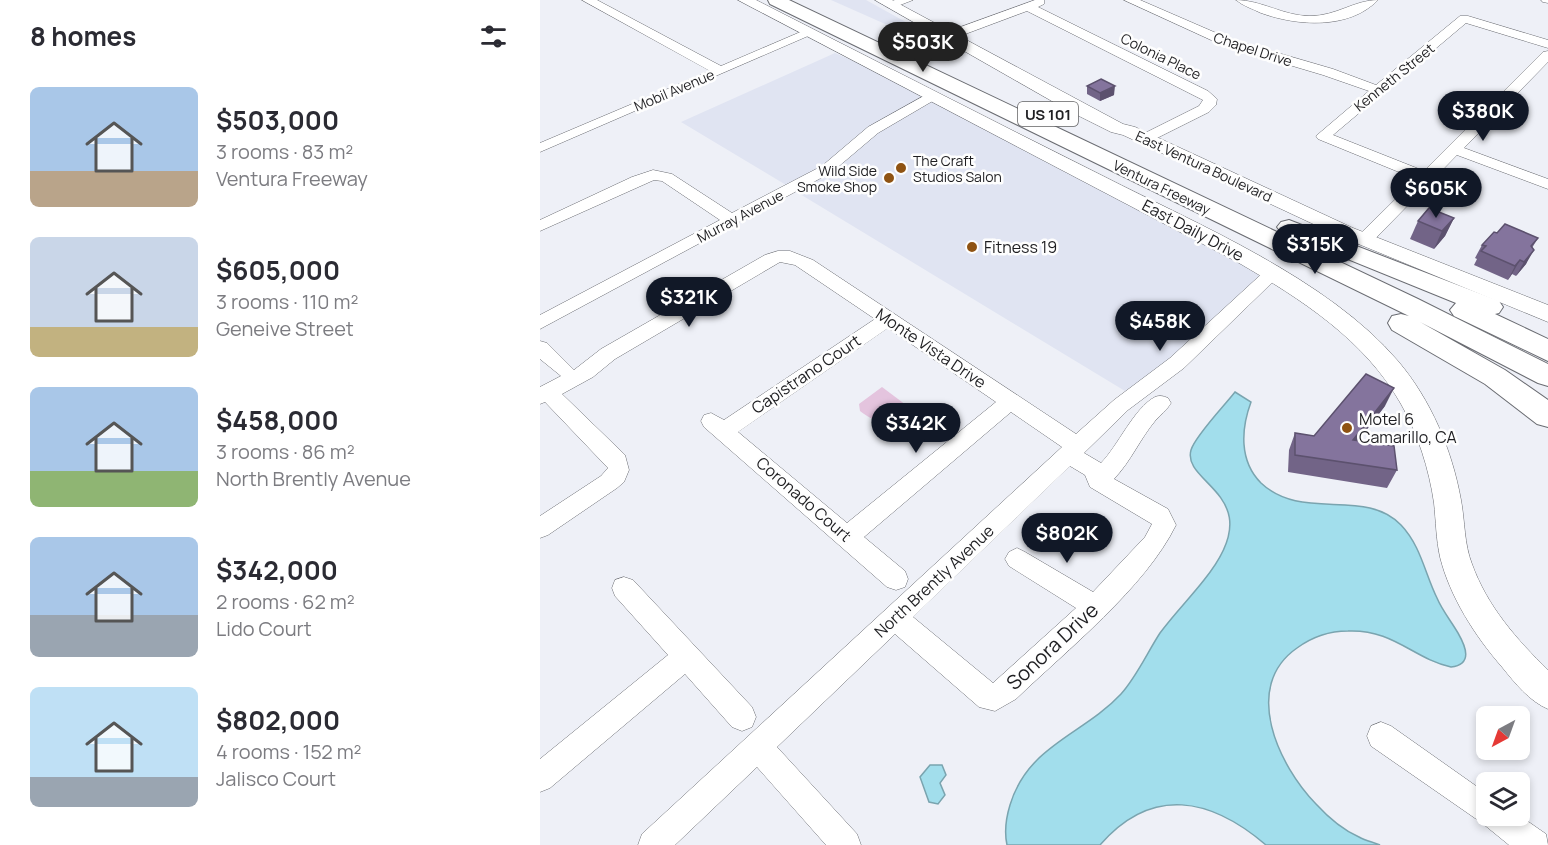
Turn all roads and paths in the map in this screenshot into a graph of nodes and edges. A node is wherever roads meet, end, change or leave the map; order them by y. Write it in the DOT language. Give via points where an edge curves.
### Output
graph roads {
  1 [pos="588,0"];
  2 [pos="745,0"];
  3 [pos="776,0"];
  4 [pos="807,0"];
  5 [pos="1044,0"];
  6 [pos="1130,0"];
  7 [pos="1242,0"];
  8 [pos="1372,0"];
  9 [pos="895,2"];
  10 [pos="1027,6"];
  11 [pos="808,33"];
  12 [pos="951,35"];
  13 [pos="1548,44"];
  14 [pos="1548,55"];
  15 [pos="720,71"];
  16 [pos="1378,90"];
  17 [pos="931,96"];
  18 [pos="1136,135"];
  19 [pos="540,148"];
  20 [pos="1454,149"];
  21 [pos="1426,177"];
  22 [pos="1548,184"];
  23 [pos="1191,201"];
  24 [pos="732,220"];
  25 [pos="540,226"];
  26 [pos="1289,227"];
  27 [pos="1364,240"];
  28 [pos="1273,273"];
  29 [pos="1547,317"];
  30 [pos="889,318"];
  31 [pos="540,323"];
  32 [pos="540,348"];
  33 [pos="1548,351"];
  34 [pos="573,372"];
  35 [pos="1548,376"];
  36 [pos="544,395"];
  37 [pos="1010,401"];
  38 [pos="1161,403"];
  39 [pos="1548,416"];
  40 [pos="718,426"];
  41 [pos="1073,450"];
  42 [pos="1098,481"];
  43 [pos="1164,520"];
  44 [pos="540,528"];
  45 [pos="848,537"];
  46 [pos="1017,559"];
  47 [pos="896,579"];
  48 [pos="624,588"];
  49 [pos="1094,606"];
  50 [pos="895,618"];
  51 [pos="686,656"];
  52 [pos="1548,693"];
  53 [pos="742,717"];
  54 [pos="1381,736"];
  55 [pos="758,746"];
  56 [pos="540,778"];
  57 [pos="1476,803"];
  58 [pos="1508,826"];
  59 [pos="653,845"];
  60 [pos="846,845"];
  61 [pos="1535,845"];
  1 -- 15 [label="street"];
  2 -- 11 [label="main road, East Daily Drive"];
  3 -- 23 [label="highway, Ventura Freeway / US 101"];
  4 -- 26 [label="highway, Ventura Freeway / US 101"];
  5 -- 10 [label="street"];
  6 -- 16 [label="street, Chapel Drive" via="1226,42"];
  7 -- 8 [label="street" via="1274,14 1317,19 1349,15"];
  9 -- 12 [label="main road, East Ventura Boulevard"];
  10 -- 12 [label="street"];
  10 -- 18 [label="street, Colonia Place" via="1210,99 1203,109"];
  11 -- 15 [label="street, Mobil Avenue"];
  11 -- 17 [label="main road, East Daily Drive"];
  12 -- 18 [label="main road, East Ventura Boulevard" via="1077,108"];
  13 -- 16 [label="street, Kenneth Street" via="1464,19"];
  14 -- 20 [label="street"];
  15 -- 19 [label="street, Mobil Avenue"];
  16 -- 21 [label="street, Kenneth Street" via="1323,136"];
  17 -- 24 [label="street, Murray Avenue" via="873,130 827,169"];
  17 -- 28 [label="main road, East Daily Drive"];
  18 -- 27 [label="main road, East Ventura Boulevard"];
  20 -- 21 [label="street"];
  20 -- 22 [label="street"];
  21 -- 27 [label="street"];
  23 -- 35 [label="highway, Ventura Freeway / US 101"];
  23 -- 39 [label="highway" via="1473,363"];
  24 -- 25 [label="street" via="671,179 653,175"];
  24 -- 31 [label="street, Murray Avenue"];
  26 -- 29 [label="highway" via="1424,279"];
  26 -- 33 [label="highway, Ventura Freeway / US 101"];
  27 -- 29 [label="main road, East Ventura Boulevard"];
  28 -- 41 [label="street, North Brently Avenue" via="1177,363 1121,405"];
  28 -- 52 [label="main road, East Daily Drive" via="1317,300 1346,324 1390,368 1411,398 1440,462 1455,558 1471,597 1497,637"];
  30 -- 34 [label="street, Monte Vista Drive" via="798,259 783,256 771,259"];
  30 -- 37 [label="street, Monte Vista Drive"];
  30 -- 40 [label="street, Capistrano Court"];
  32 -- 34 [label="street"];
  34 -- 36 [label="street"];
  36 -- 44 [label="street" via="619,466 614,478"];
  37 -- 41 [label="street, Monte Vista Drive"];
  37 -- 45 [label="street"];
  38 -- 42 [label="street"];
  40 -- 45 [label="street, Coronado Court"];
  41 -- 42 [label="street, Monte Vista Drive" via="1094,470"];
  41 -- 50 [label="street, North Brently Avenue"];
  42 -- 43 [label="street, Monte Vista Drive"];
  43 -- 49 [label="street, Sonora Drive" via="1153,544"];
  45 -- 47 [label="street, Coronado Court"];
  46 -- 49 [label="street"];
  48 -- 51 [label="street"];
  49 -- 50 [label="street, Sonora Drive" via="995,698 985,697"];
  50 -- 55 [label="street, North Brently Avenue"];
  51 -- 53 [label="street"];
  51 -- 56 [label="street"];
  54 -- 57 [label="street"];
  55 -- 59 [label="street, North Brently Avenue"];
  55 -- 60 [label="street"];
  58 -- 61 [label="street"];
}
